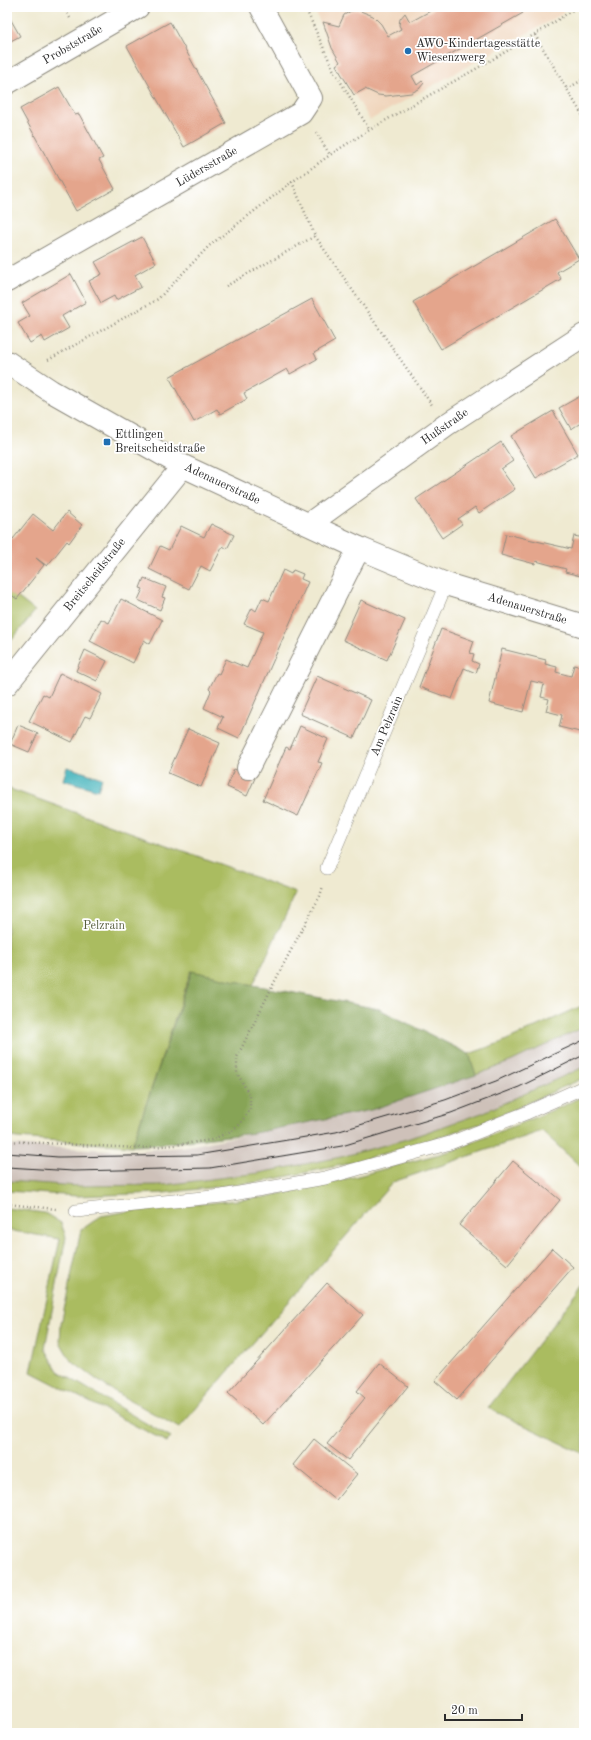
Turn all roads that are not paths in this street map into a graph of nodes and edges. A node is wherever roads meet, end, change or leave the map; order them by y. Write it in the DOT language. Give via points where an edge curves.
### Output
graph roads {
  1 [pos="138,7"];
  2 [pos="261,7"];
  3 [pos="7,83"];
  4 [pos="7,281"];
  5 [pos="584,335"];
  6 [pos="7,362"];
  7 [pos="183,466"];
  8 [pos="310,524"];
  9 [pos="359,548"];
  10 [pos="446,584"];
  11 [pos="584,626"];
  12 [pos="7,684"];
  13 [pos="248,768"];
  14 [pos="327,868"];
  15 [pos="584,1087"];
  16 [pos="76,1211"];
  1 -- 3 [label="street, Probststraße"];
  2 -- 4 [label="street, Lüdersstraße" via="311,98 301,113"];
  5 -- 8 [label="street, Hußstraße" via="446,425"];
  6 -- 7 [label="street, Adenauerstraße" via="51,391"];
  7 -- 8 [label="street, Adenauerstraße"];
  7 -- 12 [label="street, Breitscheidstraße"];
  8 -- 9 [label="street, Adenauerstraße"];
  9 -- 10 [label="street, Adenauerstraße"];
  9 -- 13 [label="street"];
  10 -- 11 [label="street, Adenauerstraße"];
  10 -- 14 [label="lane, Am Pelzrain"];
  15 -- 16 [label="lane" via="450,1143 325,1178 222,1196"];
}
